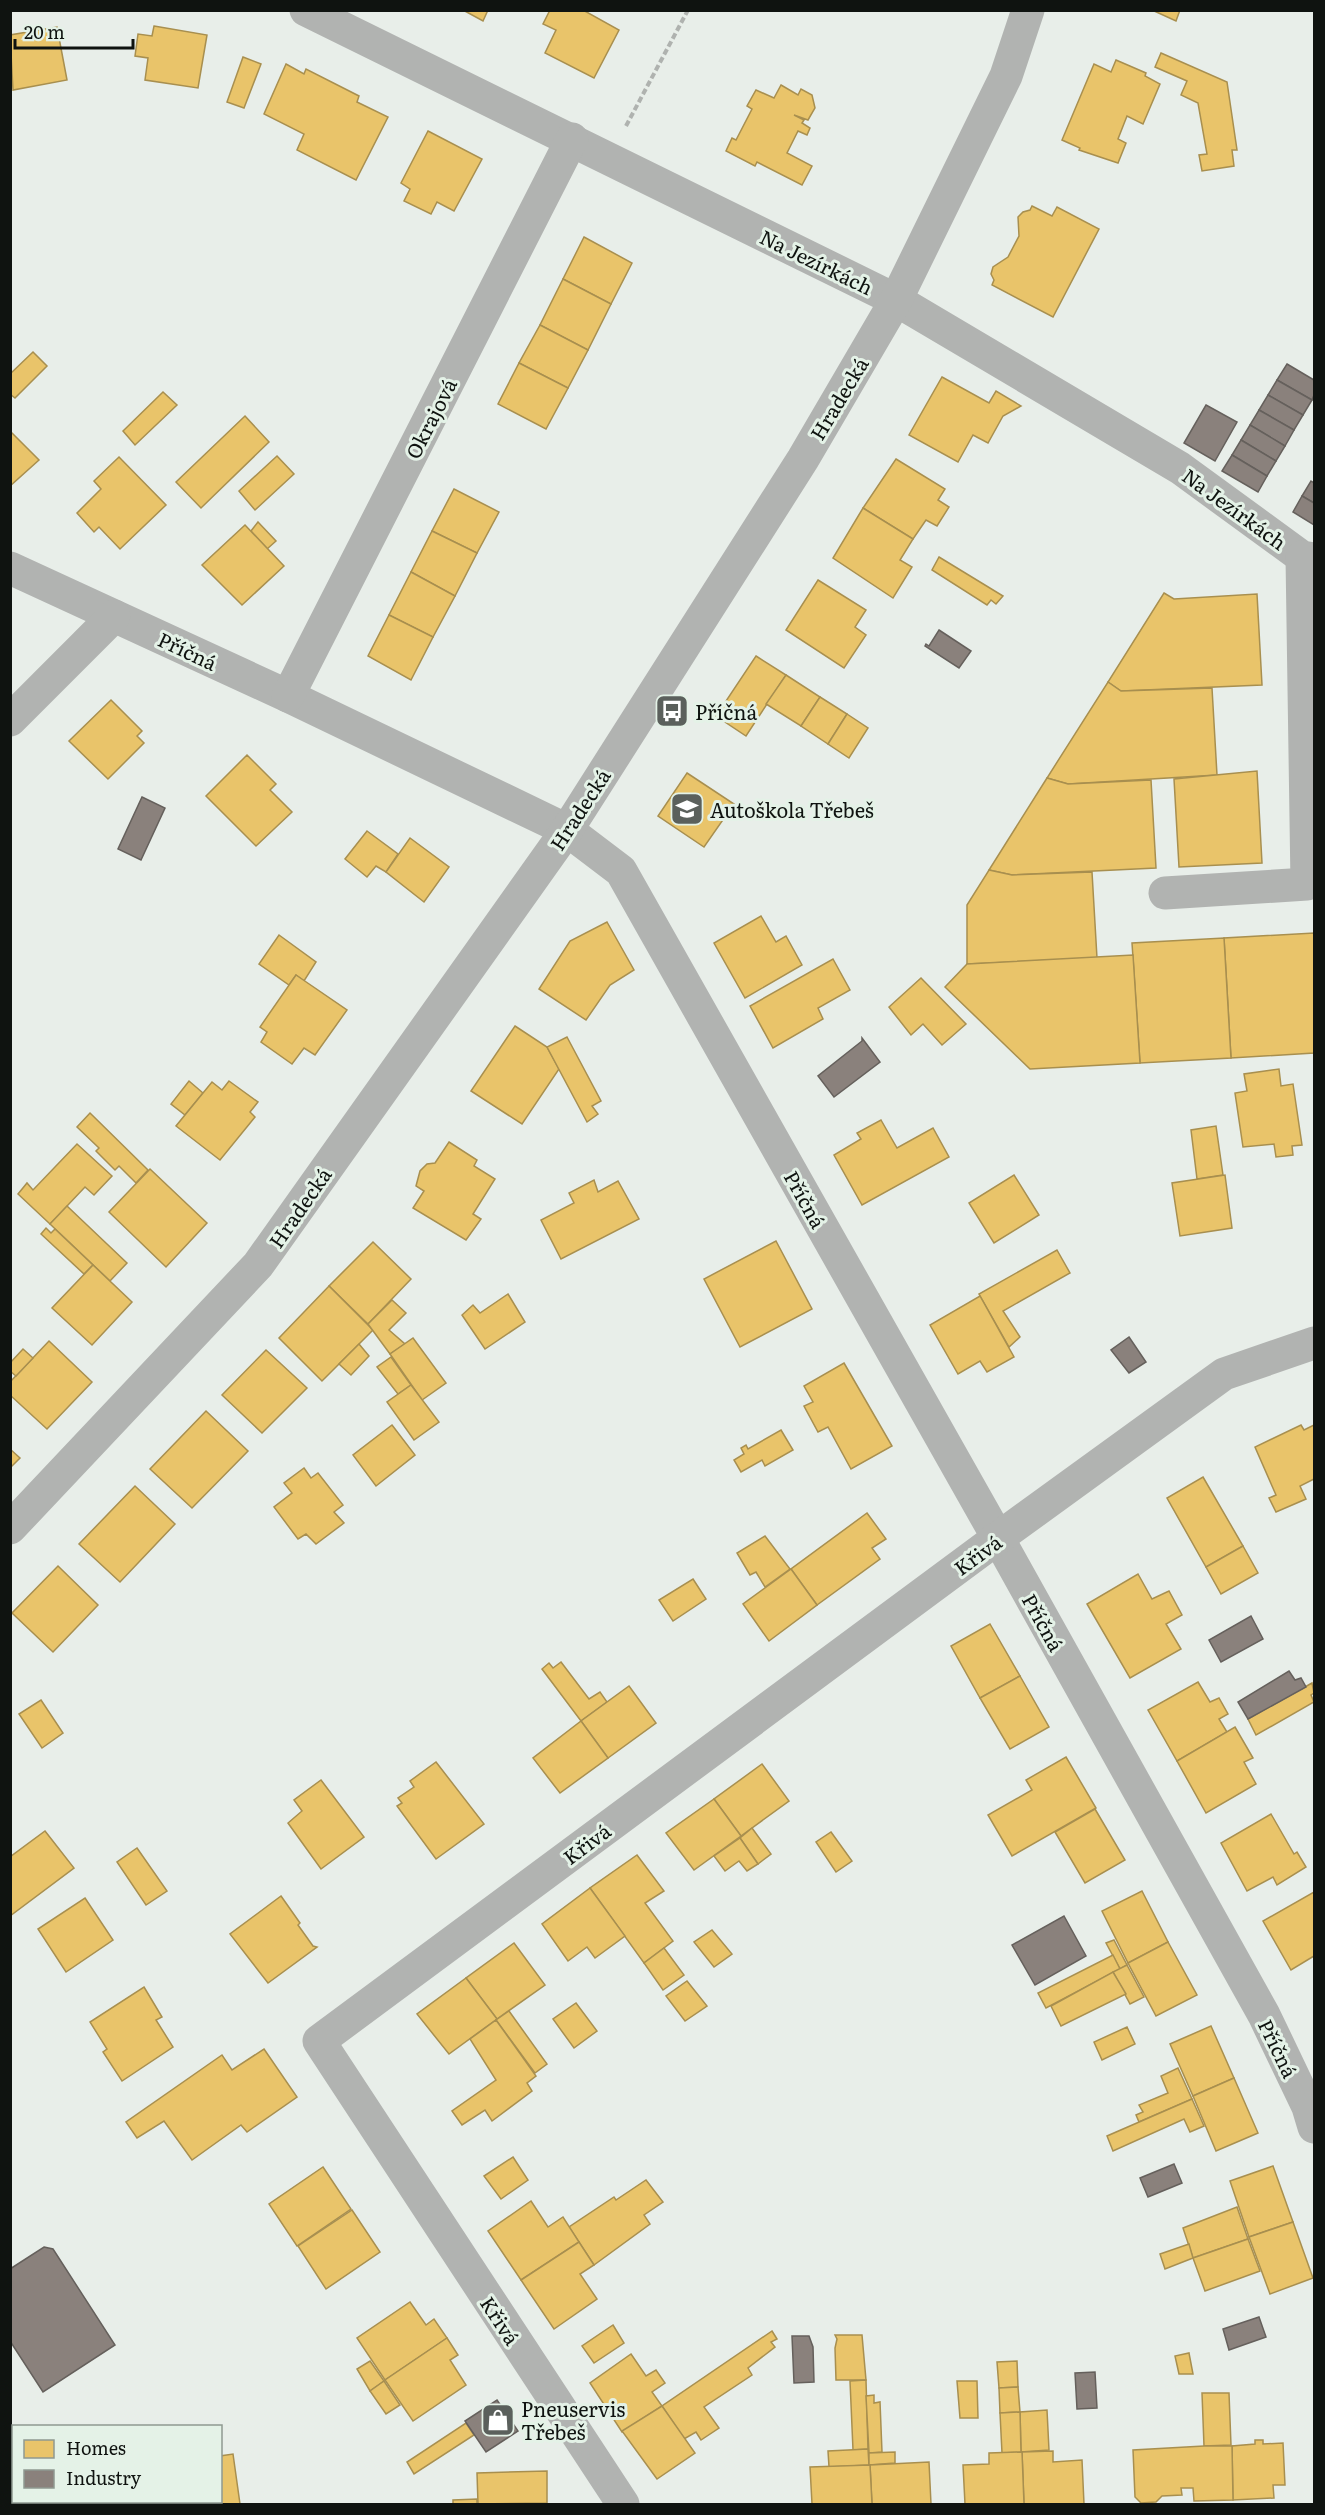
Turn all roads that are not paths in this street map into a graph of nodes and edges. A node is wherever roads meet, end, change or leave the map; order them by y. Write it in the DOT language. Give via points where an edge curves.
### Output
graph roads {
  1 [pos="306,10"];
  2 [pos="1028,10"];
  3 [pos="572,139"];
  4 [pos="896,300"];
  5 [pos="1308,558"];
  6 [pos="10,568"];
  7 [pos="114,616"];
  8 [pos="288,696"];
  9 [pos="10,720"];
  10 [pos="567,830"];
  11 [pos="1165,892"];
  12 [pos="1314,1343"];
  13 [pos="10,1528"];
  14 [pos="998,1538"];
  15 [pos="1314,2127"];
  16 [pos="623,2505"];
  1 -- 3 [label="street, Na Jezírkách"];
  2 -- 4 [label="street, Hradecká" via="1006,76"];
  3 -- 4 [label="street, Na Jezírkách"];
  3 -- 8 [label="street, Okrajová"];
  4 -- 5 [label="street, Na Jezírkách" via="1180,468"];
  4 -- 10 [label="street, Hradecká" via="802,459"];
  5 -- 11 [label="street, Na Jezírkách" via="1307,884"];
  6 -- 7 [label="street, Příčná"];
  7 -- 8 [label="street, Příčná"];
  7 -- 9 [label="street"];
  8 -- 10 [label="street, Příčná"];
  10 -- 13 [label="street, Hradecká" via="258,1265"];
  10 -- 14 [label="street, Příčná" via="621,871"];
  12 -- 14 [label="street, Křivá" via="1224,1374"];
  14 -- 15 [label="street, Příčná" via="1264,2015"];
  14 -- 16 [label="street, Křivá" via="319,2041"];
}
